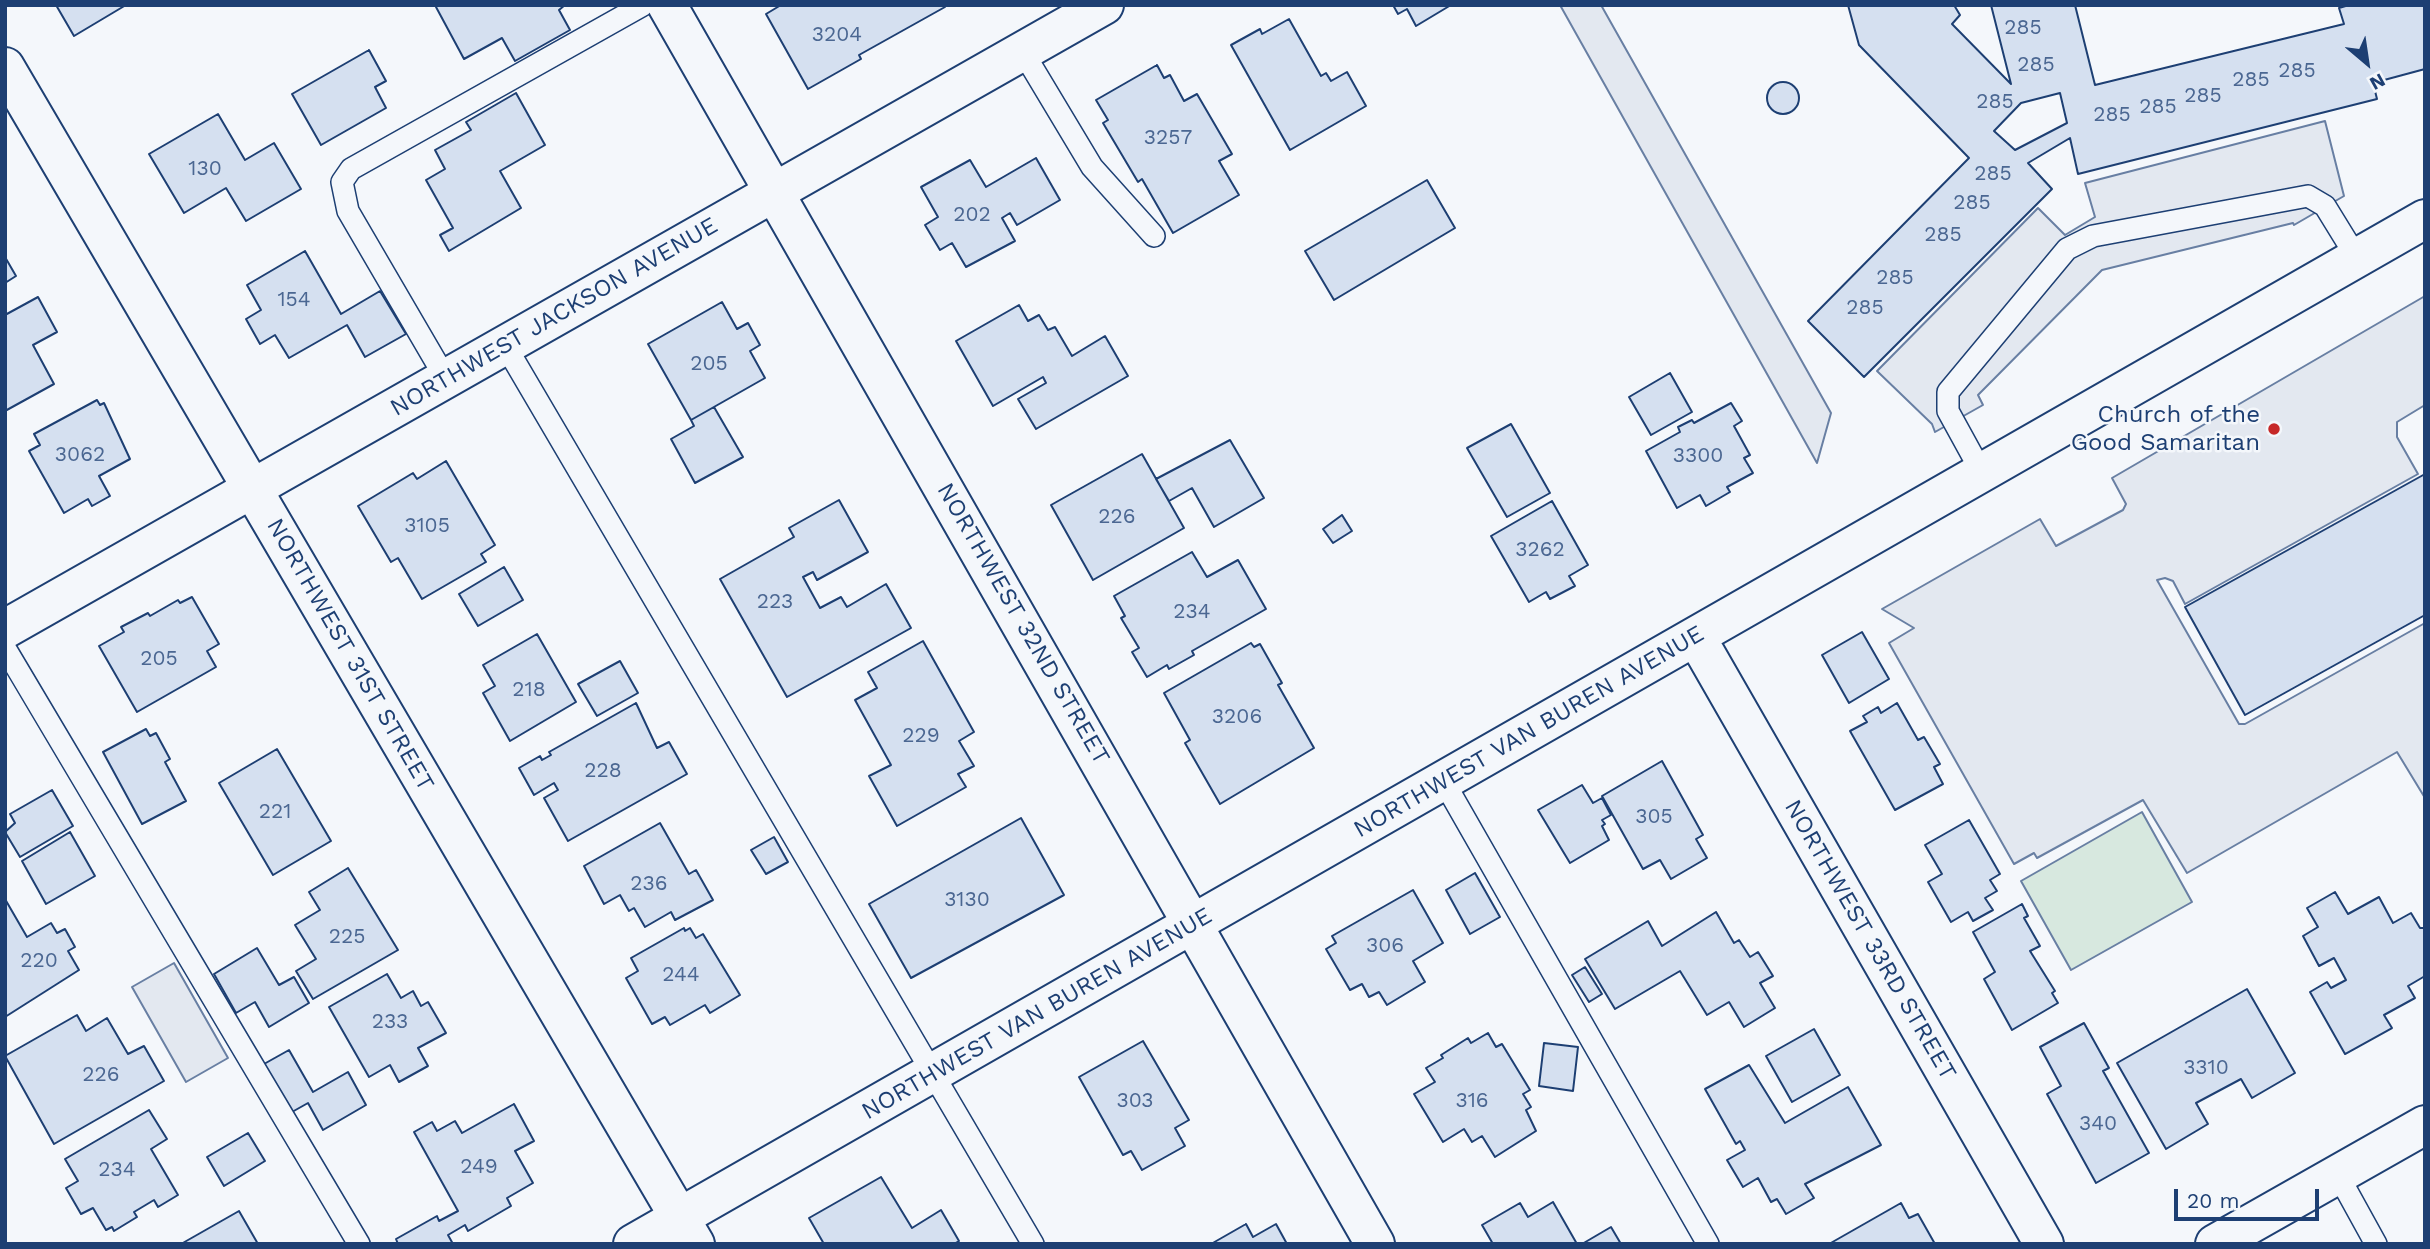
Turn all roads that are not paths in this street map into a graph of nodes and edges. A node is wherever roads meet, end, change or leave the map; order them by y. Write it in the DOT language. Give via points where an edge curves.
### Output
graph roads {
  1 [pos="643,5"];
  2 [pos="667,5"];
  3 [pos="1104,5"];
  4 [pos="1023,52"];
  5 [pos="5,67"];
  6 [pos="775,191"];
  7 [pos="2425,219"];
  8 [pos="1154,236"];
  9 [pos="2357,258"];
  10 [pos="505,345"];
  11 [pos="446,379"];
  12 [pos="1982,473"];
  13 [pos="253,489"];
  14 [pos="5,629"];
  15 [pos="1696,637"];
  16 [pos="5,648"];
  17 [pos="1444,782"];
  18 [pos="1194,923"];
  19 [pos="935,1073"];
  20 [pos="2425,1125"];
  21 [pos="2338,1175"];
  22 [pos="687,1231"];
  23 [pos="359,1244"];
  24 [pos="633,1244"];
  25 [pos="1033,1244"];
  26 [pos="1375,1244"];
  27 [pos="1708,1244"];
  28 [pos="2044,1244"];
  29 [pos="2215,1244"];
  30 [pos="2376,1244"];
  1 -- 11 [label="lane" via="351,169 342,182 348,211"];
  2 -- 6 [label="street, NORTHWEST 32ND STREET"];
  3 -- 4 [label="street, NORTHWEST JACKSON AVENUE"];
  4 -- 6 [label="street, NORTHWEST JACKSON AVENUE"];
  4 -- 8 [label="lane" via="1092,167"];
  5 -- 13 [label="street, NORTHWEST 31ST STREET"];
  6 -- 10 [label="street, NORTHWEST JACKSON AVENUE"];
  6 -- 18 [label="street, NORTHWEST 32ND STREET"];
  7 -- 9 [label="street, NORTHWEST VAN BUREN AVENUE"];
  9 -- 12 [label="street, NORTHWEST VAN BUREN AVENUE"];
  9 -- 12 [label="lane" via="2325,206 2308,196 2092,236 2067,249 1948,393 1948,411"];
  10 -- 11 [label="street, NORTHWEST JACKSON AVENUE"];
  10 -- 19 [label="lane"];
  11 -- 13 [label="street, NORTHWEST JACKSON AVENUE"];
  12 -- 15 [label="street, NORTHWEST VAN BUREN AVENUE"];
  13 -- 14 [label="street, NORTHWEST JACKSON AVENUE"];
  13 -- 22 [label="street, NORTHWEST 31ST STREET"];
  15 -- 17 [label="street, NORTHWEST VAN BUREN AVENUE"];
  15 -- 28 [label="street, NORTHWEST 33RD STREET"];
  16 -- 23 [label="lane"];
  17 -- 18 [label="street, NORTHWEST VAN BUREN AVENUE"];
  17 -- 27 [label="lane"];
  18 -- 19 [label="street, NORTHWEST VAN BUREN AVENUE"];
  18 -- 26 [label="street, NORTHWEST 32ND STREET"];
  19 -- 22 [label="street, NORTHWEST VAN BUREN AVENUE"];
  19 -- 25 [label="lane"];
  20 -- 21 [label="street"];
  21 -- 29 [label="street"];
  21 -- 30 [label="lane"];
  22 -- 24 [label="street, NORTHWEST VAN BUREN AVENUE"];
}
